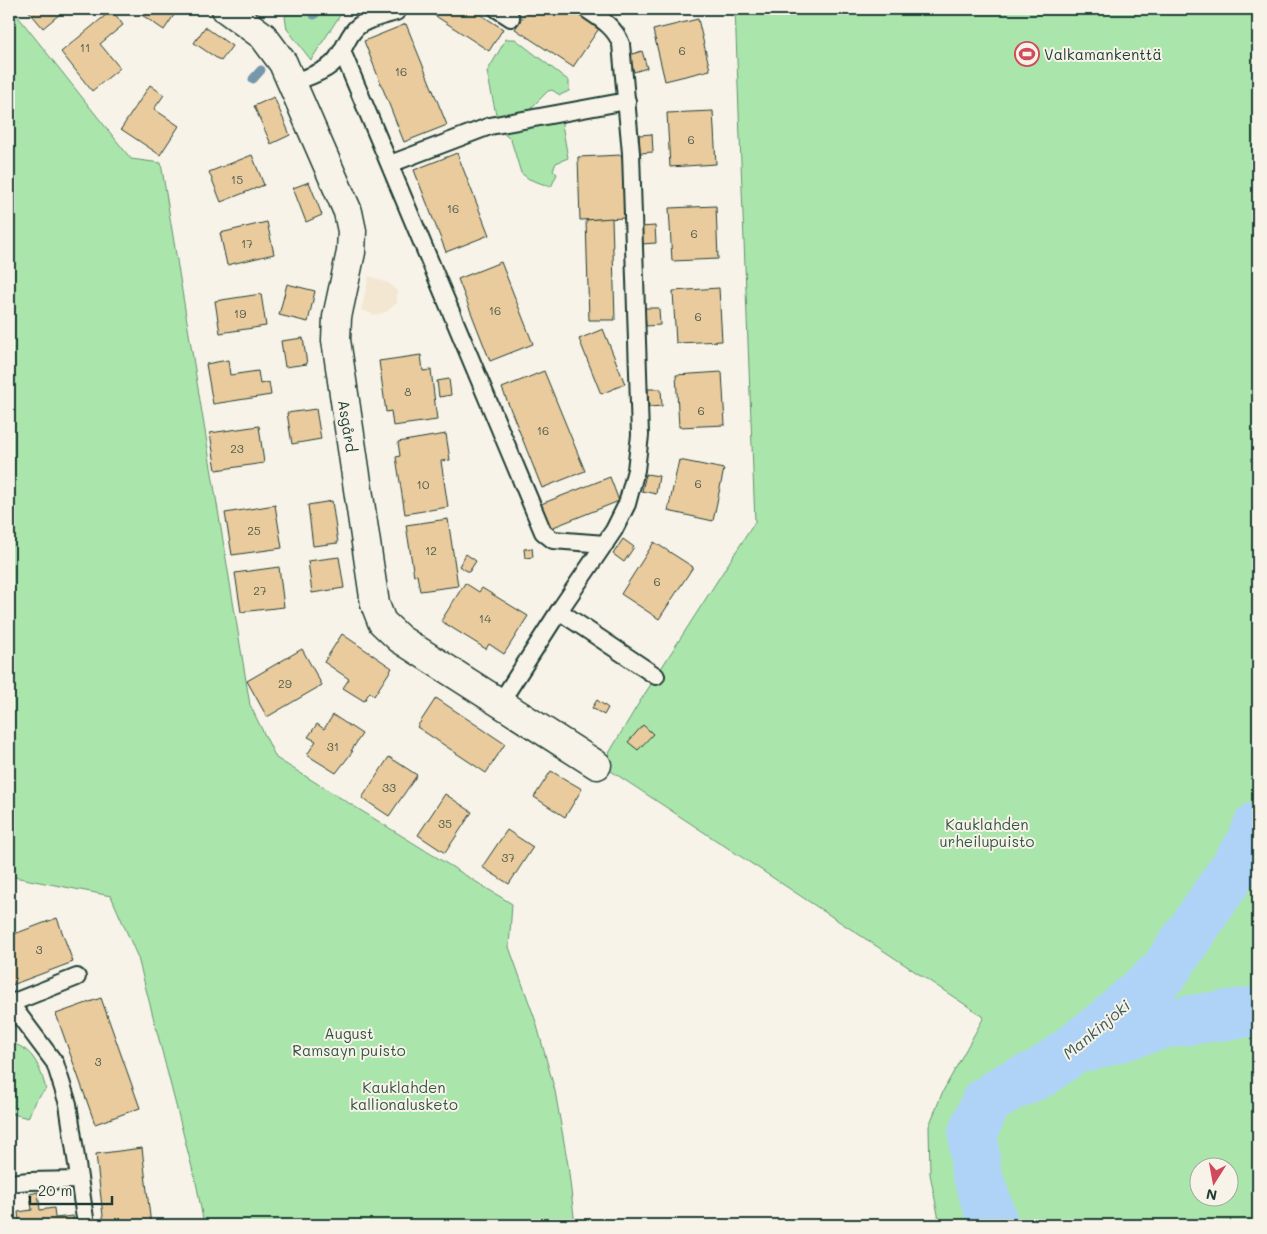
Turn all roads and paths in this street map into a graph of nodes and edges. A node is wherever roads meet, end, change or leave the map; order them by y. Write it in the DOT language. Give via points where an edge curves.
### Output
graph roads {
  1 [pos="226,9"];
  2 [pos="399,9"];
  3 [pos="497,9"];
  4 [pos="586,9"];
  5 [pos="511,18"];
  6 [pos="342,51"];
  7 [pos="292,83"];
  8 [pos="626,101"];
  9 [pos="390,164"];
  10 [pos="604,544"];
  11 [pos="559,611"];
  12 [pos="656,676"];
  13 [pos="500,703"];
  14 [pos="597,765"];
  15 [pos="77,977"];
  16 [pos="10,1004"];
  17 [pos="79,1180"];
  18 [pos="9,1183"];
  19 [pos="86,1225"];
  1 -- 7 [label="street, Asgård" via="263,36 283,63"];
  2 -- 6 [label="lane" via="362,23 350,35"];
  3 -- 5 [label="lane"];
  4 -- 8 [label="lane" via="618,34"];
  6 -- 7 [label="lane" via="331,65"];
  6 -- 9 [label="lane"];
  7 -- 13 [label="street, Asgård" via="348,212 352,231 336,340 375,604 382,622 400,639"];
  8 -- 9 [label="lane" via="490,126"];
  8 -- 10 [label="lane" via="631,153 640,436 627,504"];
  9 -- 10 [label="lane" via="543,532 553,540"];
  10 -- 11 [label="lane"];
  11 -- 12 [label="lane"];
  11 -- 13 [label="lane"];
  13 -- 14 [label="street, Asgård"];
  15 -- 16 [label="lane"];
  16 -- 17 [label="lane" via="55,1063 68,1104"];
  17 -- 18 [label="lane"];
  17 -- 19 [label="lane"];
}
